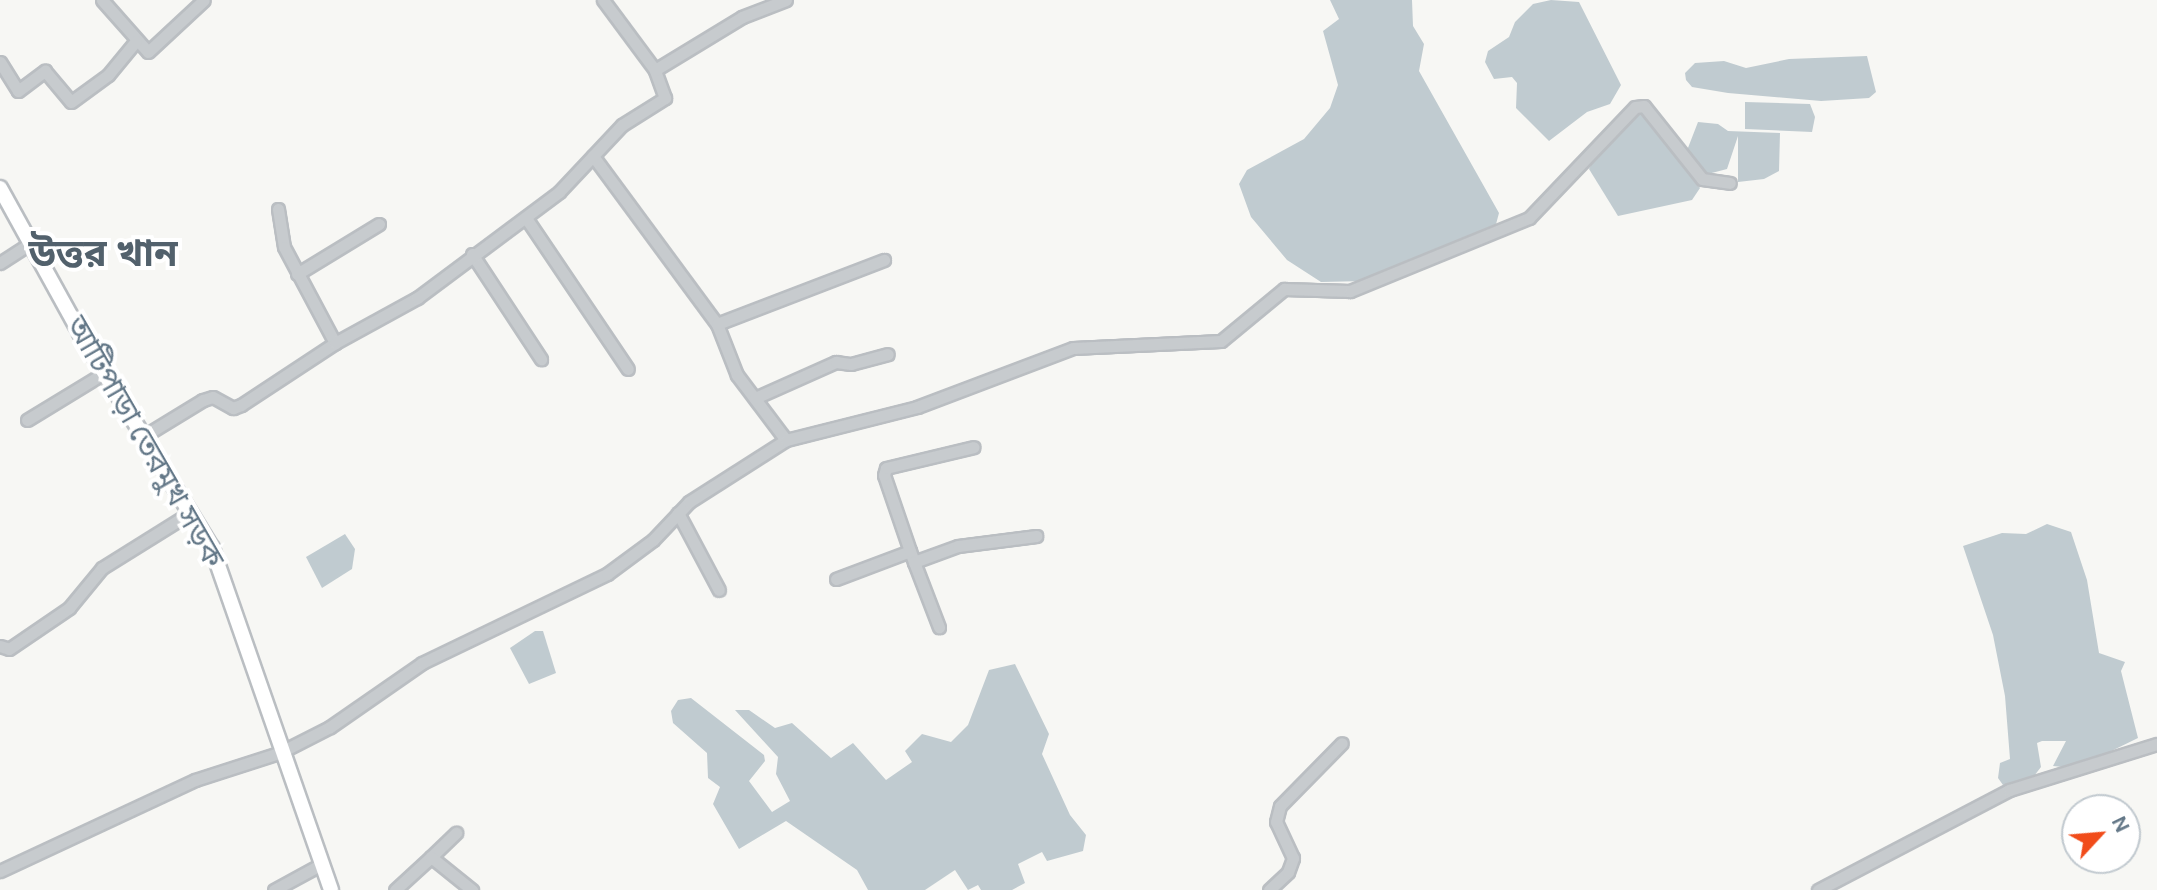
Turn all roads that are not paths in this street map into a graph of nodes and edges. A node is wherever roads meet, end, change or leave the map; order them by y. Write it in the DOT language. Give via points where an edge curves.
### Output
graph roads {
  1 [pos="102,0"];
  2 [pos="204,0"];
  3 [pos="603,0"];
  4 [pos="786,0"];
  5 [pos="136,41"];
  6 [pos="0,62"];
  7 [pos="655,70"];
  8 [pos="593,156"];
  9 [pos="1730,183"];
  10 [pos="0,188"];
  11 [pos="278,209"];
  12 [pos="526,218"];
  13 [pos="379,224"];
  14 [pos="31,243"];
  15 [pos="472,254"];
  16 [pos="884,260"];
  17 [pos="0,263"];
  18 [pos="297,274"];
  19 [pos="717,324"];
  20 [pos="335,343"];
  21 [pos="888,354"];
  22 [pos="541,359"];
  23 [pos="628,369"];
  24 [pos="104,373"];
  25 [pos="755,398"];
  26 [pos="27,420"];
  27 [pos="144,436"];
  28 [pos="786,440"];
  29 [pos="974,447"];
  30 [pos="190,513"];
  31 [pos="678,513"];
  32 [pos="1036,536"];
  33 [pos="912,556"];
  34 [pos="836,579"];
  35 [pos="719,590"];
  36 [pos="939,627"];
  37 [pos="0,646"];
  38 [pos="1342,743"];
  39 [pos="2157,744"];
  40 [pos="279,753"];
  41 [pos="456,833"];
  42 [pos="431,857"];
  43 [pos="320,865"];
  44 [pos="0,871"];
  45 [pos="274,890"];
  46 [pos="331,890"];
  47 [pos="395,890"];
  48 [pos="472,890"];
  49 [pos="1269,890"];
  50 [pos="1818,890"];
  1 -- 5 [label="street"];
  2 -- 5 [label="street" via="154,50 143,52"];
  3 -- 7 [label="street"];
  4 -- 7 [label="street" via="742,17"];
  5 -- 6 [label="street" via="108,75 71,102 45,71 18,91"];
  7 -- 8 [label="street" via="665,98 622,125"];
  8 -- 12 [label="street"];
  8 -- 19 [label="street"];
  9 -- 28 [label="street" via="1702,179 1644,106 1635,107 1529,218 1363,286 1337,293 1284,289 1221,341 1073,348 917,407"];
  10 -- 14 [label="main road, আটিপাড়া তেরমুখ সড়ক"];
  11 -- 18 [label="street" via="284,247"];
  12 -- 15 [label="street"];
  12 -- 23 [label="street"];
  13 -- 18 [label="street"];
  14 -- 17 [label="street"];
  14 -- 24 [label="main road, আটিপাড়া তেরমুখ সড়ক"];
  15 -- 20 [label="street" via="417,298"];
  15 -- 22 [label="street"];
  16 -- 19 [label="street"];
  18 -- 20 [label="street"];
  19 -- 25 [label="street" via="737,375"];
  20 -- 27 [label="street" via="241,405 233,408 213,397 203,400"];
  21 -- 25 [label="street" via="851,364 836,362"];
  24 -- 26 [label="street"];
  24 -- 27 [label="main road, আটিপাড়া তেরমুখ সড়ক"];
  25 -- 28 [label="street"];
  27 -- 30 [label="main road, আটিপাড়া তেরমুখ সড়ক"];
  28 -- 31 [label="street"];
  29 -- 33 [label="street" via="886,468"];
  30 -- 37 [label="street" via="102,568 69,608 9,649"];
  30 -- 40 [label="main road, আটিপাড়া তেরমুখ সড়ক" via="223,574"];
  31 -- 35 [label="street"];
  31 -- 40 [label="street" via="653,540 607,574 422,663 330,727"];
  32 -- 33 [label="street"];
  33 -- 34 [label="street"];
  33 -- 36 [label="street"];
  38 -- 49 [label="street" via="1280,806 1276,822 1293,858 1288,872"];
  39 -- 50 [label="street" via="2009,790"];
  40 -- 43 [label="main road, আটিপাড়া তেরমুখ সড়ক"];
  40 -- 44 [label="street" via="195,780"];
  41 -- 42 [label="street"];
  42 -- 47 [label="street"];
  42 -- 48 [label="street"];
  43 -- 45 [label="street"];
  43 -- 46 [label="main road, আটিপাড়া তেরমুখ সড়ক"];
}
